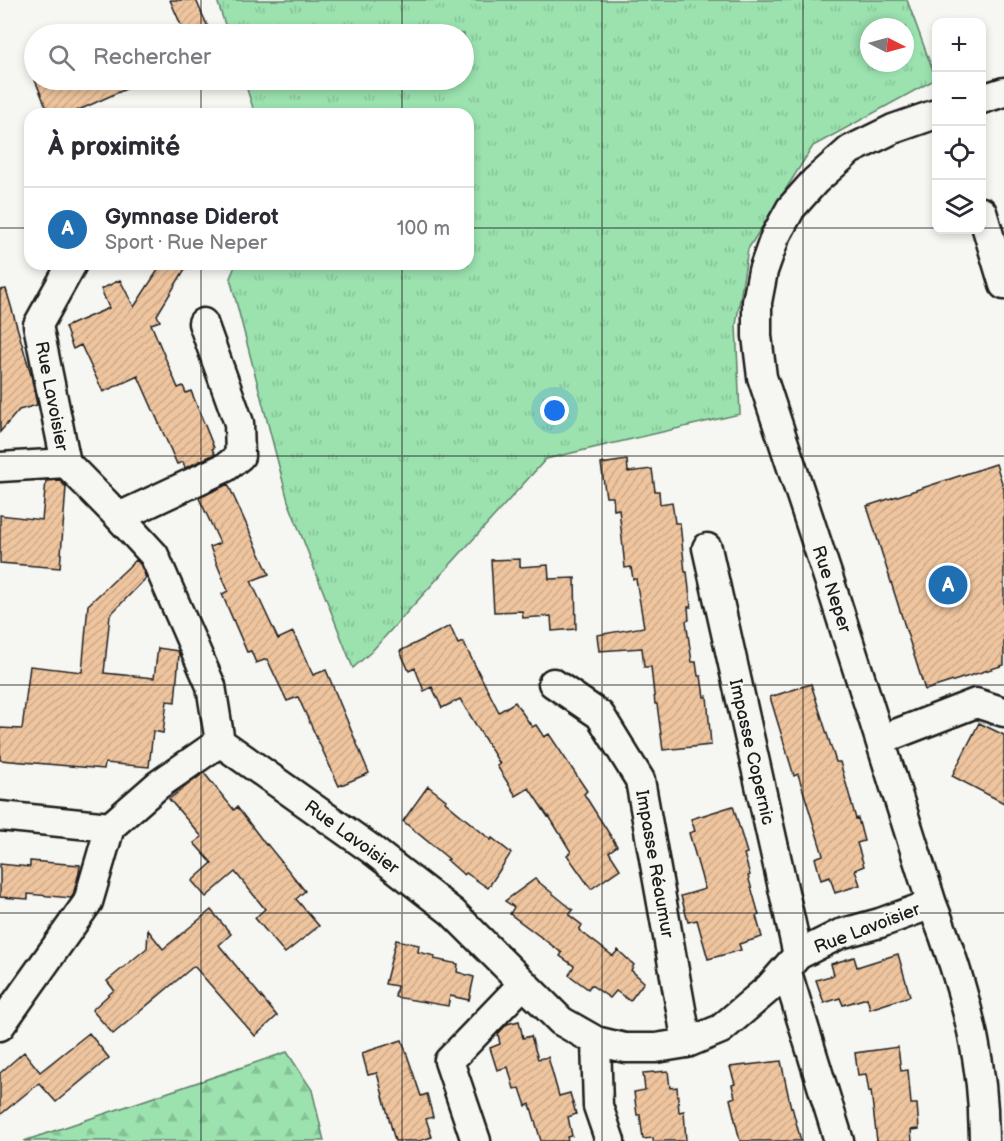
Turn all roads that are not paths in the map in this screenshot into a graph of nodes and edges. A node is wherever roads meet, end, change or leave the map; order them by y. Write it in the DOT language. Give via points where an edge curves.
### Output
graph roads {
  1 [pos="1004,92"];
  2 [pos="986,97"];
  3 [pos="932,115"];
  4 [pos="986,228"];
  5 [pos="69,270"];
  6 [pos="1004,285"];
  7 [pos="203,323"];
  8 [pos="66,463"];
  9 [pos="0,467"];
  10 [pos="118,517"];
  11 [pos="706,548"];
  12 [pos="553,683"];
  13 [pos="1004,712"];
  14 [pos="880,740"];
  15 [pos="220,741"];
  16 [pos="0,816"];
  17 [pos="110,827"];
  18 [pos="932,904"];
  19 [pos="792,962"];
  20 [pos="523,984"];
  21 [pos="0,1026"];
  22 [pos="596,1041"];
  23 [pos="687,1043"];
  24 [pos="476,1141"];
  25 [pos="610,1141"];
  26 [pos="839,1141"];
  27 [pos="984,1141"];
  1 -- 2 [label="street"];
  3 -- 14 [label="street, Rue Neper" via="850,150 815,181 791,208 775,237 757,302 762,377"];
  4 -- 6 [label="street"];
  5 -- 8 [label="street, Rue Lavoisier" via="38,325"];
  7 -- 10 [label="street" via="239,423 240,456 226,467"];
  8 -- 9 [label="street"];
  8 -- 10 [label="street, Rue Lavoisier"];
  10 -- 15 [label="street, Rue Lavoisier" via="154,555 211,686"];
  11 -- 19 [label="street, Impasse Copernic"];
  12 -- 23 [label="street, Impasse Réaumur" via="600,715 640,780"];
  13 -- 14 [label="street" via="976,703"];
  14 -- 18 [label="street, Rue Neper"];
  15 -- 17 [label="street" via="158,785"];
  15 -- 20 [label="street, Rue Lavoisier" via="452,912"];
  16 -- 17 [label="street"];
  17 -- 21 [label="street" via="88,902"];
  18 -- 19 [label="street, Rue Lavoisier" via="840,934"];
  18 -- 27 [label="street, Rue Neper" via="973,1033"];
  19 -- 23 [label="street, Rue Lavoisier" via="769,988 721,1029"];
  19 -- 26 [label="street, Impasse Copernic"];
  20 -- 22 [label="street, Rue Lavoisier" via="561,1021"];
  20 -- 24 [label="street" via="449,1060"];
  22 -- 23 [label="street, Rue Lavoisier" via="625,1048"];
  22 -- 25 [label="street" via="598,1106"];
}
